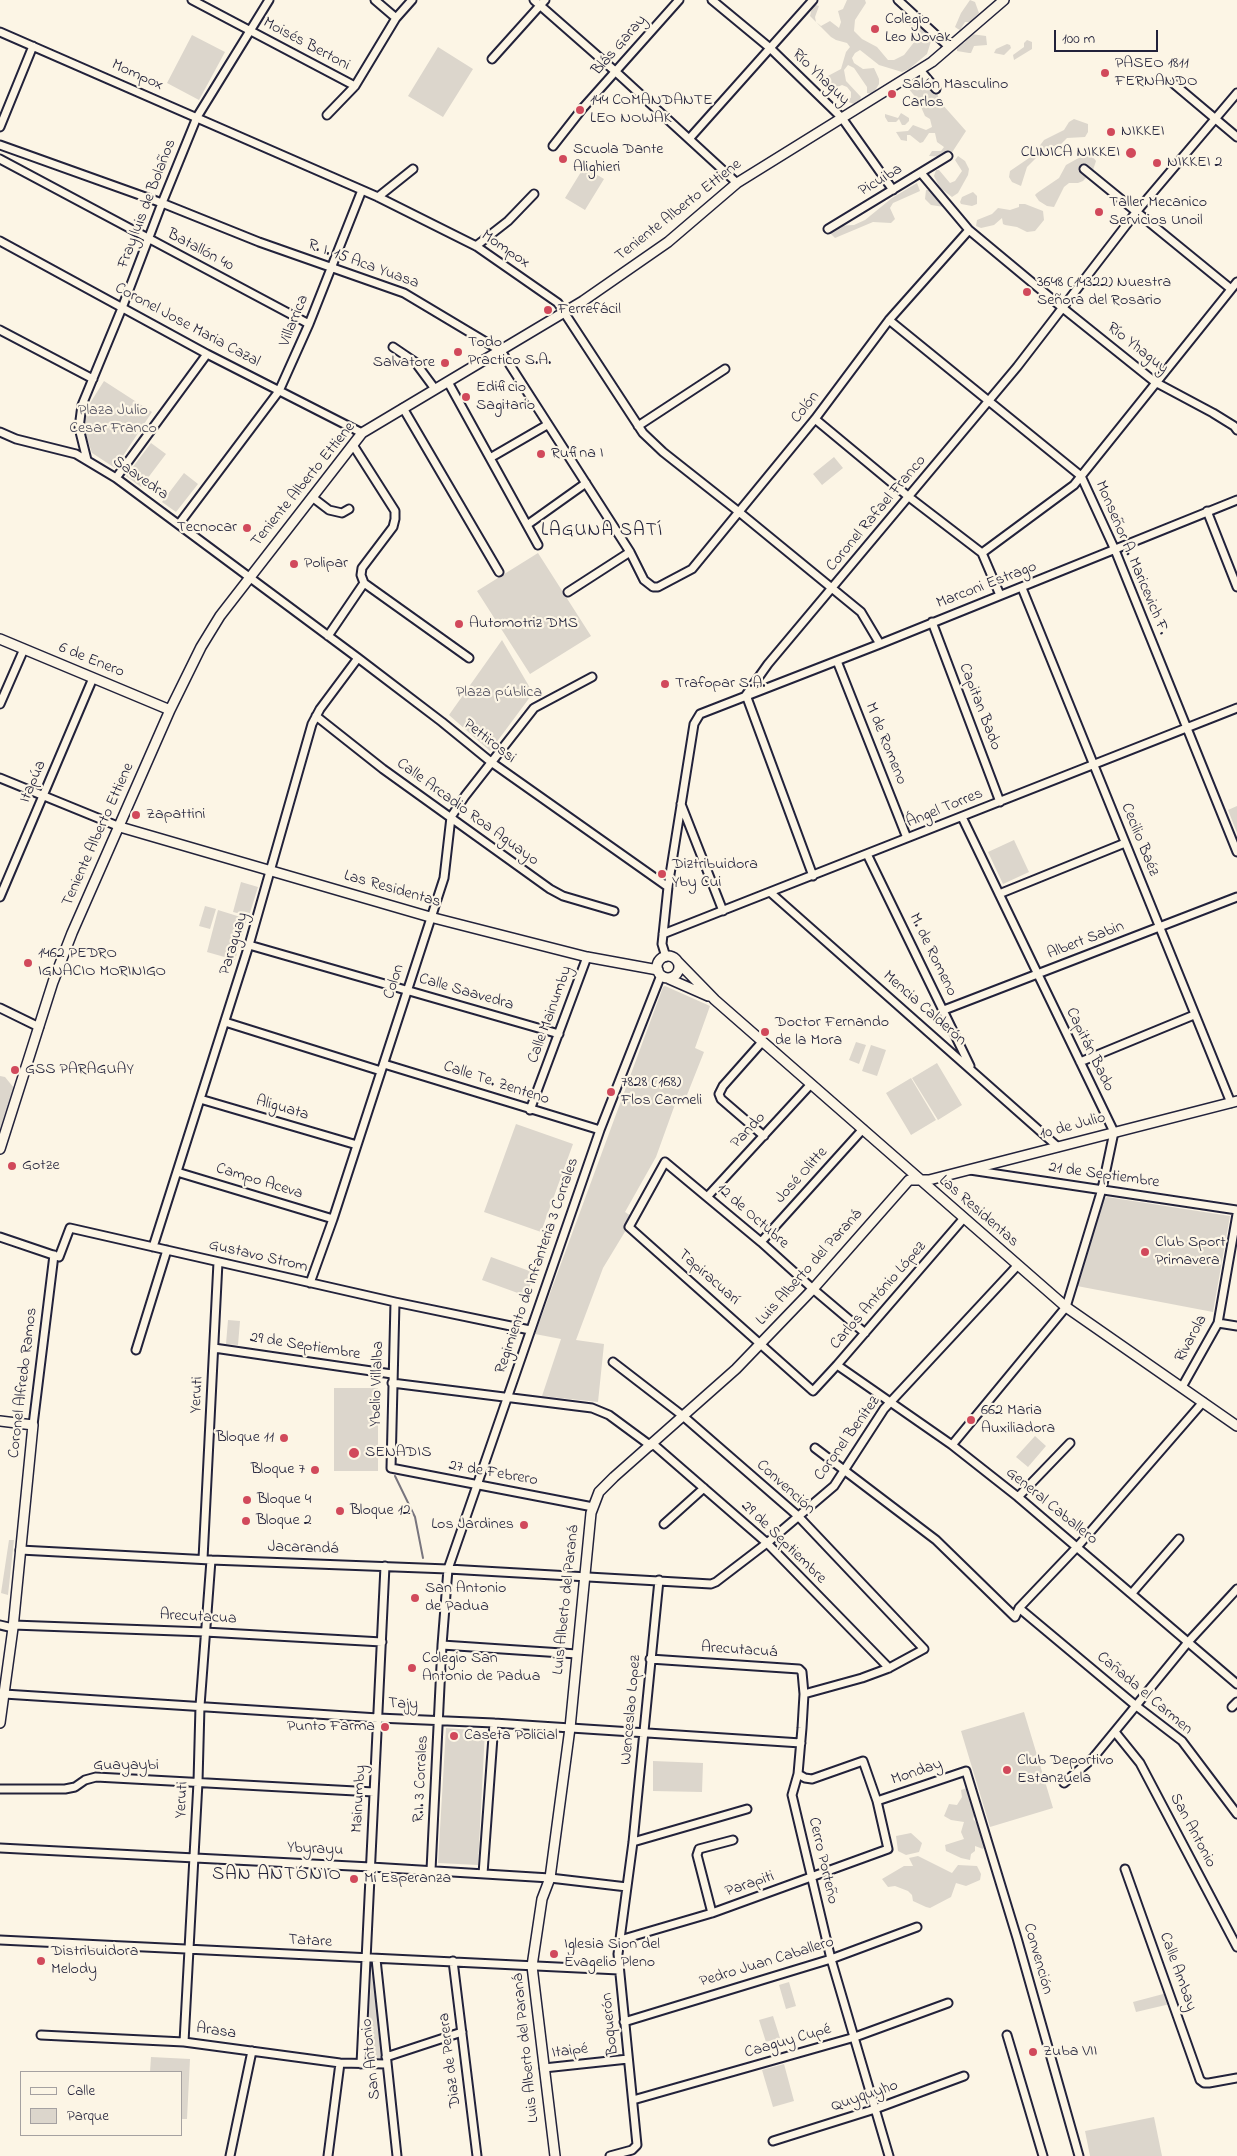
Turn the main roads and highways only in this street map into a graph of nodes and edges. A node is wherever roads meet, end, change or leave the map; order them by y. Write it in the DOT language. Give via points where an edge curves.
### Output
graph roads {
  1 [pos="1004,0"];
  2 [pos="0,639"];
  3 [pos="170,710"];
  4 [pos="120,827"];
  5 [pos="678,961"];
  6 [pos="662,974"];
  7 [pos="715,1000"];
  8 [pos="1234,1102"];
  9 [pos="0,1149"];
  10 [pos="917,1179"];
  11 [pos="0,1421"];
  12 [pos="1237,1426"];
  13 [pos="0,1723"];
  14 [pos="554,2156"];
  1 -- 3 [label="main road, Teniente Alberto Ettiene" via="920,70 737,183 668,242 564,313 362,433 210,631"];
  2 -- 3 [label="main road, 6 de Enero"];
  3 -- 4 [label="main road, Teniente Alberto Ettiene"];
  4 -- 6 [label="main road, Las Residentas" via="430,916"];
  4 -- 9 [label="main road, Teniente Alberto Ettiene" via="53,982"];
  5 -- 6 [label="main road" via="676,975"];
  5 -- 6 [label="main road" via="666,957 658,963"];
  5 -- 7 [label="main road, Las Residentas"];
  6 -- 7 [label="main road, Las Residentas"];
  7 -- 10 [label="main road, Las Residentas"];
  8 -- 10 [label="main road, 10 de Julio" via="929,1180"];
  10 -- 12 [label="main road, Las Residentas" via="1066,1308"];
  10 -- 14 [label="main road, Luis Alberto del Paraná" via="909,1180 812,1289 722,1383 606,1484 593,1507 570,1728 550,1878 542,1899 532,1966"];
  11 -- 13 [label="main road, Coronel Alfredo Ramos" via="33,1425"];
}
